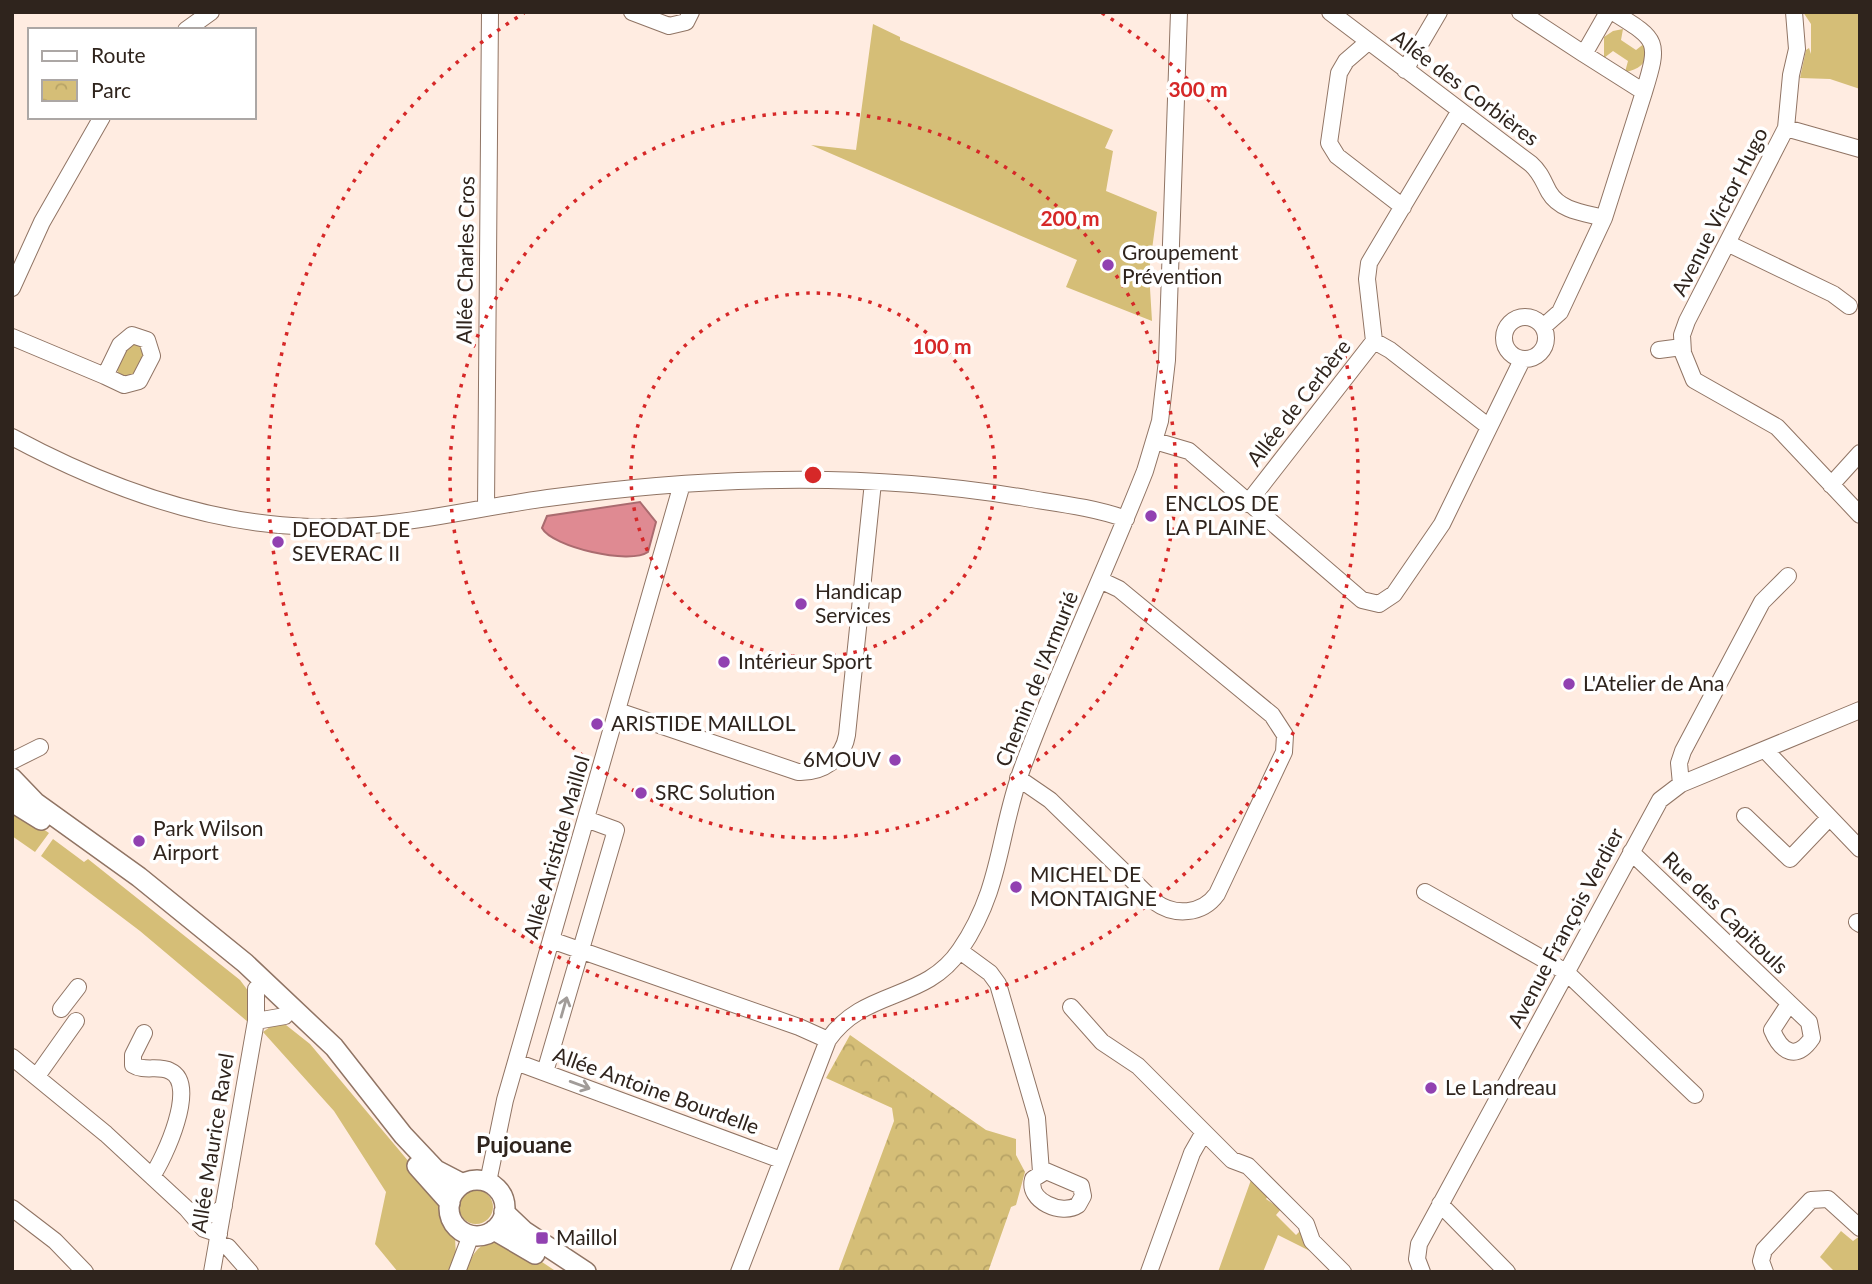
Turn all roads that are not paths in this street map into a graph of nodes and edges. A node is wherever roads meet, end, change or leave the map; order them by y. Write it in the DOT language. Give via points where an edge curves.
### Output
graph roads {
  1 [pos="211,12"];
  2 [pos="491,12"];
  3 [pos="632,12"];
  4 [pos="691,12"];
  5 [pos="1179,12"];
  6 [pos="1330,12"];
  7 [pos="1439,12"];
  8 [pos="1520,12"];
  9 [pos="1610,12"];
  10 [pos="1794,12"];
  11 [pos="189,28"];
  12 [pos="1368,41"];
  13 [pos="1584,54"];
  14 [pos="1405,70"];
  15 [pos="1644,92"];
  16 [pos="1459,112"];
  17 [pos="101,119"];
  18 [pos="1786,128"];
  19 [pos="1860,149"];
  20 [pos="1402,207"];
  21 [pos="1604,218"];
  22 [pos="1727,243"];
  23 [pos="12,288"];
  24 [pos="1849,306"];
  25 [pos="1543,327"];
  26 [pos="12,337"];
  27 [pos="1374,341"];
  28 [pos="1682,347"];
  29 [pos="1659,350"];
  30 [pos="1522,359"];
  31 [pos="106,376"];
  32 [pos="1489,427"];
  33 [pos="12,438"];
  34 [pos="1155,441"];
  35 [pos="1860,453"];
  36 [pos="873,482"];
  37 [pos="682,484"];
  38 [pos="1831,485"];
  39 [pos="1247,505"];
  40 [pos="485,508"];
  41 [pos="1860,515"];
  42 [pos="1126,519"];
  43 [pos="1788,576"];
  44 [pos="1100,580"];
  45 [pos="618,710"];
  46 [pos="1860,710"];
  47 [pos="40,747"];
  48 [pos="1765,750"];
  49 [pos="12,761"];
  50 [pos="12,778"];
  51 [pos="1018,778"];
  52 [pos="1681,785"];
  53 [pos="12,802"];
  54 [pos="1745,816"];
  55 [pos="586,819"];
  56 [pos="1828,819"];
  57 [pos="1860,849"];
  58 [pos="1632,852"];
  59 [pos="1425,892"];
  60 [pos="551,940"];
  61 [pos="580,950"];
  62 [pos="960,951"];
  63 [pos="1566,972"];
  64 [pos="78,987"];
  65 [pos="256,989"];
  66 [pos="1789,1004"];
  67 [pos="1072,1007"];
  68 [pos="61,1009"];
  69 [pos="285,1016"];
  70 [pos="76,1021"];
  71 [pos="257,1021"];
  72 [pos="144,1033"];
  73 [pos="828,1040"];
  74 [pos="13,1059"];
  75 [pos="516,1062"];
  76 [pos="545,1072"];
  77 [pos="37,1076"];
  78 [pos="1695,1095"];
  79 [pos="1204,1132"];
  80 [pos="781,1160"];
  81 [pos="1041,1172"];
  82 [pos="152,1176"];
  83 [pos="488,1182"];
  84 [pos="463,1184"];
  85 [pos="450,1203"];
  86 [pos="1440,1204"];
  87 [pos="223,1206"];
  88 [pos="12,1208"];
  89 [pos="187,1209"];
  90 [pos="504,1212"];
  91 [pos="1860,1228"];
  92 [pos="494,1230"];
  93 [pos="471,1235"];
  94 [pos="218,1239"];
  95 [pos="1327,1266"];
  96 [pos="85,1272"];
  97 [pos="214,1272"];
  98 [pos="248,1272"];
  99 [pos="457,1272"];
  100 [pos="562,1272"];
  101 [pos="586,1272"];
  102 [pos="739,1272"];
  103 [pos="1149,1272"];
  104 [pos="1343,1272"];
  105 [pos="1422,1272"];
  106 [pos="1507,1272"];
  107 [pos="1765,1272"];
  1 -- 11 [label="street"];
  2 -- 40 [label="street, Allée Charles Cros"];
  3 -- 4 [label="street" via="669,26 686,22"];
  5 -- 34 [label="street, Chemin de l'Armurié" via="1167,360"];
  6 -- 12 [label="street, Allée des Corbières"];
  7 -- 14 [label="street"];
  8 -- 13 [label="street"];
  9 -- 13 [label="street"];
  9 -- 15 [label="street" via="1651,41 1654,58"];
  10 -- 18 [label="street, Avenue Victor Hugo" via="1797,49"];
  12 -- 14 [label="street, Allée des Corbières"];
  12 -- 20 [label="street" via="1339,73 1329,143 1337,156"];
  13 -- 15 [label="street"];
  14 -- 16 [label="street, Allée des Corbières"];
  15 -- 21 [label="street"];
  16 -- 20 [label="street"];
  16 -- 21 [label="street, Allée des Corbières" via="1536,168 1560,205"];
  17 -- 23 [label="street" via="42,222"];
  18 -- 19 [label="street"];
  18 -- 22 [label="street, Avenue Victor Hugo"];
  20 -- 27 [label="street" via="1367,267"];
  21 -- 25 [label="street" via="1560,312"];
  22 -- 24 [label="street"];
  22 -- 28 [label="street, Avenue Victor Hugo" via="1684,328"];
  25 -- 30 [label="street" via="1543,349"];
  25 -- 30 [label="street" via="1525,316 1506,326 1505,347"];
  26 -- 31 [label="street"];
  27 -- 32 [label="street, Allée de Cerbère"];
  27 -- 39 [label="street, Allée de Cerbère"];
  28 -- 29 [label="street"];
  28 -- 38 [label="street" via="1694,380 1777,427"];
  30 -- 32 [label="street"];
  32 -- 39 [label="street" via="1442,524 1395,594 1380,604 1363,600"];
  33 -- 40 [label="street" via="159,501 241,521 355,527"];
  34 -- 39 [label="street" via="1189,452"];
  34 -- 42 [label="street, Chemin de l'Armurié"];
  35 -- 38 [label="street"];
  36 -- 37 [label="street"];
  36 -- 42 [label="street" via="981,491"];
  36 -- 45 [label="street" via="847,734 838,757 818,769 798,772"];
  37 -- 40 [label="street"];
  37 -- 45 [label="street, Allée Aristide Maillol"];
  38 -- 41 [label="street"];
  42 -- 44 [label="street, Chemin de l'Armurié"];
  43 -- 52 [label="street" via="1762,601 1683,751"];
  44 -- 51 [label="street, Chemin de l'Armurié"];
  44 -- 51 [label="street" via="1119,589 1272,715 1285,735 1284,752 1217,894 1208,904 1190,911 1172,911 1154,902 1050,800"];
  45 -- 55 [label="street, Allée Aristide Maillol"];
  46 -- 48 [label="street, Avenue François Verdier"];
  47 -- 49 [label="street"];
  48 -- 52 [label="street, Avenue François Verdier"];
  48 -- 56 [label="street"];
  50 -- 84 [label="main road" via="36,803 139,877 272,987 334,1046 436,1170"];
  51 -- 62 [label="street, Chemin de l'Armurié" via="993,883"];
  52 -- 58 [label="street, Avenue François Verdier" via="1660,800"];
  53 -- 65 [label="main road" via="134,887"];
  54 -- 56 [label="street" via="1790,859"];
  55 -- 60 [label="street, Allée Aristide Maillol"];
  55 -- 61 [label="street" via="616,830"];
  56 -- 57 [label="street"];
  58 -- 63 [label="street, Avenue François Verdier"];
  58 -- 66 [label="street, Rue des Capitouls"];
  59 -- 63 [label="street"];
  60 -- 61 [label="street"];
  60 -- 75 [label="street, Allée Aristide Maillol"];
  61 -- 73 [label="street"];
  76 -- 61 [label="street, one-way"];
  62 -- 73 [label="street, Chemin de l'Armurié" via="944,970 919,987 856,1011"];
  62 -- 81 [label="street" via="998,984 1037,1118"];
  63 -- 78 [label="street"];
  63 -- 86 [label="street, Avenue François Verdier"];
  64 -- 68 [label="street"];
  65 -- 69 [label="main road"];
  65 -- 71 [label="street, Allée Maurice Ravel"];
  67 -- 79 [label="street" via="1102,1042 1138,1066"];
  69 -- 71 [label="street"];
  69 -- 85 [label="main road" via="329,1059"];
  70 -- 77 [label="street"];
  71 -- 87 [label="street, Allée Maurice Ravel"];
  72 -- 82 [label="street" via="133,1065 168,1070 180,1087 175,1131"];
  73 -- 80 [label="street, Chemin de l'Armurié"];
  74 -- 77 [label="street"];
  75 -- 76 [label="street, Allée Antoine Bourdelle"];
  75 -- 83 [label="street, Allée Aristide Maillol"];
  76 -- 80 [label="street, Allée Antoine Bourdelle, one-way"];
  77 -- 82 [label="street"];
  79 -- 95 [label="street" via="1232,1160 1248,1166 1306,1224"];
  79 -- 103 [label="street"];
  80 -- 102 [label="street, Chemin de l'Armurié"];
  82 -- 89 [label="street"];
  83 -- 84 [label="main road"];
  83 -- 90 [label="main road" via="501,1194"];
  84 -- 85 [label="main road"];
  85 -- 93 [label="main road" via="457,1227"];
  86 -- 105 [label="street, Avenue François Verdier" via="1418,1246"];
  86 -- 106 [label="street"];
  87 -- 89 [label="street" via="205,1216"];
  87 -- 94 [label="street, Allée Maurice Ravel"];
  88 -- 96 [label="street" via="55,1241"];
  89 -- 94 [label="street"];
  90 -- 92 [label="main road"];
  90 -- 101 [label="main road" via="524,1231"];
  91 -- 107 [label="street" via="1828,1199 1811,1200 1764,1250"];
  92 -- 93 [label="main road"];
  92 -- 100 [label="main road"];
  93 -- 99 [label="street"];
  94 -- 97 [label="street, Allée Maurice Ravel"];
  94 -- 98 [label="street"];
  95 -- 104 [label="street"];
  97 -- 98 [label="street" via="229,1266"];
}
